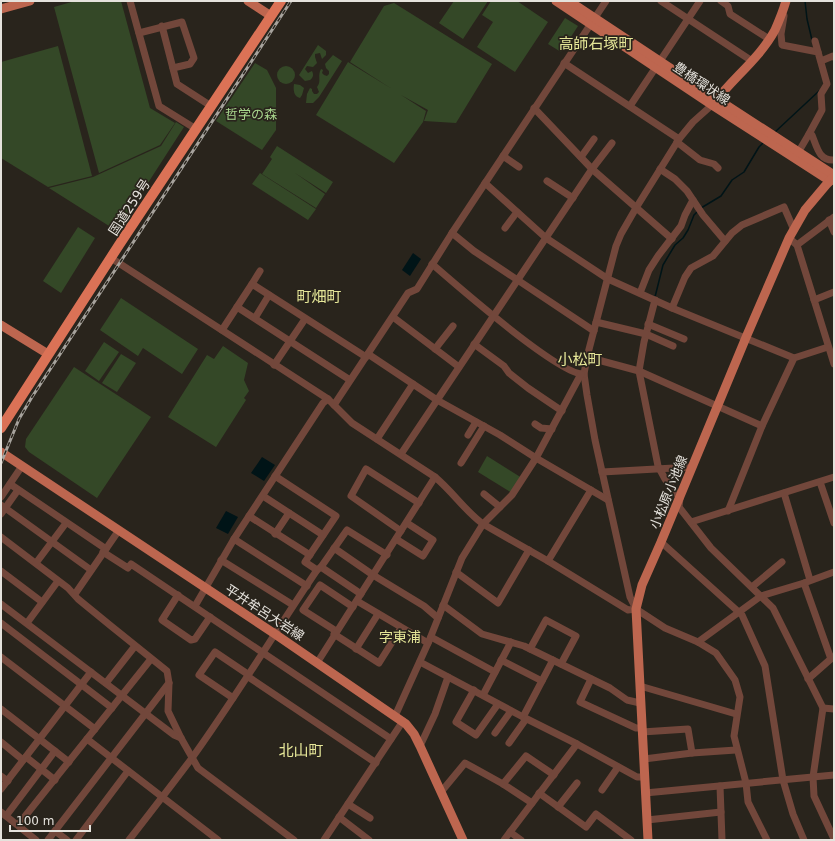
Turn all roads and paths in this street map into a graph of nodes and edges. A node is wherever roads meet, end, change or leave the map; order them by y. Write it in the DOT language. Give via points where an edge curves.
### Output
graph roads {
  1 [pos="30,1"];
  2 [pos="130,1"];
  3 [pos="248,1"];
  4 [pos="281,1"];
  5 [pos="556,1"];
  6 [pos="569,1"];
  7 [pos="606,1"];
  8 [pos="660,1"];
  9 [pos="700,1"];
  10 [pos="721,1"];
  11 [pos="785,4"];
  12 [pos="1,9"];
  13 [pos="270,16"];
  14 [pos="688,19"];
  15 [pos="592,21"];
  16 [pos="162,26"];
  17 [pos="139,33"];
  18 [pos="769,39"];
  19 [pos="815,42"];
  20 [pos="816,52"];
  21 [pos="834,56"];
  22 [pos="752,61"];
  23 [pos="822,61"];
  24 [pos="564,63"];
  25 [pos="658,64"];
  26 [pos="173,68"];
  27 [pos="714,102"];
  28 [pos="211,106"];
  29 [pos="630,106"];
  30 [pos="534,108"];
  31 [pos="196,129"];
  32 [pos="809,134"];
  33 [pos="594,139"];
  34 [pos="678,141"];
  35 [pos="612,143"];
  36 [pos="799,151"];
  37 [pos="503,156"];
  38 [pos="581,157"];
  39 [pos="834,160"];
  40 [pos="519,167"];
  41 [pos="718,168"];
  42 [pos="592,169"];
  43 [pos="660,169"];
  44 [pos="833,179"];
  45 [pos="547,181"];
  46 [pos="485,183"];
  47 [pos="573,198"];
  48 [pos="693,200"];
  49 [pos="636,208"];
  50 [pos="517,212"];
  51 [pos="832,218"];
  52 [pos="505,228"];
  53 [pos="834,232"];
  54 [pos="452,233"];
  55 [pos="792,234"];
  56 [pos="546,238"];
  57 [pos="672,239"];
  58 [pos="725,241"];
  59 [pos="797,246"];
  60 [pos="111,258"];
  61 [pos="432,264"];
  62 [pos="260,271"];
  63 [pos="608,279"];
  64 [pos="517,280"];
  65 [pos="252,284"];
  66 [pos="834,292"];
  67 [pos="640,293"];
  68 [pos="269,295"];
  69 [pos="655,300"];
  70 [pos="814,300"];
  71 [pos="237,307"];
  72 [pos="672,308"];
  73 [pos="392,317"];
  74 [pos="493,317"];
  75 [pos="256,318"];
  76 [pos="305,319"];
  77 [pos="596,322"];
  78 [pos="648,324"];
  79 [pos="454,326"];
  80 [pos="2,327"];
  81 [pos="222,330"];
  82 [pos="594,331"];
  83 [pos="646,334"];
  84 [pos="746,338"];
  85 [pos="684,339"];
  86 [pos="291,341"];
  87 [pos="474,344"];
  88 [pos="673,346"];
  89 [pos="828,347"];
  90 [pos="435,349"];
  91 [pos="48,354"];
  92 [pos="367,355"];
  93 [pos="587,356"];
  94 [pos="794,358"];
  95 [pos="834,364"];
  96 [pos="274,365"];
  97 [pos="459,367"];
  98 [pos="639,371"];
  99 [pos="582,374"];
  100 [pos="350,380"];
  101 [pos="413,384"];
  102 [pos="328,399"];
  103 [pos="437,400"];
  104 [pos="334,405"];
  105 [pos="718,405"];
  106 [pos="562,410"];
  107 [pos="476,422"];
  108 [pos="535,424"];
  109 [pos="2,425"];
  110 [pos="484,426"];
  111 [pos="762,426"];
  112 [pos="552,429"];
  113 [pos="468,435"];
  114 [pos="377,439"];
  115 [pos="1,452"];
  116 [pos="401,454"];
  117 [pos="536,458"];
  118 [pos="461,463"];
  119 [pos="22,466"];
  120 [pos="692,467"];
  121 [pos="659,468"];
  122 [pos="602,472"];
  123 [pos="275,476"];
  124 [pos="834,477"];
  125 [pos="436,478"];
  126 [pos="820,482"];
  127 [pos="10,484"];
  128 [pos="18,490"];
  129 [pos="591,490"];
  130 [pos="784,493"];
  131 [pos="484,494"];
  132 [pos="1,496"];
  133 [pos="263,496"];
  134 [pos="680,498"];
  135 [pos="608,500"];
  136 [pos="419,503"];
  137 [pos="500,507"];
  138 [pos="2,509"];
  139 [pos="728,511"];
  140 [pos="289,513"];
  141 [pos="248,516"];
  142 [pos="691,522"];
  143 [pos="66,523"];
  144 [pos="407,523"];
  145 [pos="834,523"];
  146 [pos="483,524"];
  147 [pos="119,530"];
  148 [pos="401,531"];
  149 [pos="275,534"];
  150 [pos="323,535"];
  151 [pos="1,537"];
  152 [pos="234,539"];
  153 [pos="396,539"];
  154 [pos="52,542"];
  155 [pos="661,542"];
  156 [pos="334,548"];
  157 [pos="529,550"];
  158 [pos="104,551"];
  159 [pos="310,555"];
  160 [pos="387,555"];
  161 [pos="221,560"];
  162 [pos="548,561"];
  163 [pos="782,562"];
  164 [pos="36,563"];
  165 [pos="319,569"];
  166 [pos="91,570"];
  167 [pos="1,571"];
  168 [pos="456,572"];
  169 [pos="834,572"];
  170 [pos="373,575"];
  171 [pos="58,581"];
  172 [pos="807,582"];
  173 [pos="307,586"];
  174 [pos="752,587"];
  175 [pos="206,589"];
  176 [pos="75,594"];
  177 [pos="361,594"];
  178 [pos="178,596"];
  179 [pos="761,596"];
  180 [pos="42,602"];
  181 [pos="1,604"];
  182 [pos="355,604"];
  183 [pos="293,605"];
  184 [pos="442,605"];
  185 [pos="195,606"];
  186 [pos="636,608"];
  187 [pos="738,612"];
  188 [pos="378,614"];
  189 [pos="210,617"];
  190 [pos="438,618"];
  191 [pos="1,623"];
  192 [pos="27,623"];
  193 [pos="401,628"];
  194 [pos="335,633"];
  195 [pos="275,634"];
  196 [pos="429,640"];
  197 [pos="511,642"];
  198 [pos="698,642"];
  199 [pos="135,646"];
  200 [pos="356,649"];
  201 [pos="530,649"];
  202 [pos="264,652"];
  203 [pos="1,657"];
  204 [pos="832,658"];
  205 [pos="151,659"];
  206 [pos="501,660"];
  207 [pos="553,660"];
  208 [pos="317,662"];
  209 [pos="420,662"];
  210 [pos="561,664"];
  211 [pos="91,672"];
  212 [pos="495,672"];
  213 [pos="248,676"];
  214 [pos="448,677"];
  215 [pos="591,679"];
  216 [pos="808,679"];
  217 [pos="542,681"];
  218 [pos="106,683"];
  219 [pos="169,683"];
  220 [pos="81,684"];
  221 [pos="640,686"];
  222 [pos="474,690"];
  223 [pos="483,695"];
  224 [pos="122,696"];
  225 [pos="233,698"];
  226 [pos="640,702"];
  227 [pos="498,704"];
  228 [pos="65,706"];
  229 [pos="112,708"];
  230 [pos="823,708"];
  231 [pos="834,709"];
  232 [pos="1,710"];
  233 [pos="511,711"];
  234 [pos="146,713"];
  235 [pos="736,714"];
  236 [pos="395,716"];
  237 [pos="524,718"];
  238 [pos="403,721"];
  239 [pos="96,729"];
  240 [pos="642,730"];
  241 [pos="495,733"];
  242 [pos="181,738"];
  243 [pos="40,739"];
  244 [pos="87,739"];
  245 [pos="391,739"];
  246 [pos="1,742"];
  247 [pos="509,743"];
  248 [pos="577,744"];
  249 [pos="420,746"];
  250 [pos="736,750"];
  251 [pos="55,751"];
  252 [pos="692,754"];
  253 [pos="192,757"];
  254 [pos="111,758"];
  255 [pos="25,759"];
  256 [pos="644,760"];
  257 [pos="69,762"];
  258 [pos="376,763"];
  259 [pos="618,767"];
  260 [pos="41,770"];
  261 [pos="128,771"];
  262 [pos="554,775"];
  263 [pos="834,775"];
  264 [pos="1,776"];
  265 [pos="644,777"];
  266 [pos="813,777"];
  267 [pos="55,780"];
  268 [pos="783,780"];
  269 [pos="8,781"];
  270 [pos="746,782"];
  271 [pos="577,783"];
  272 [pos="503,784"];
  273 [pos="720,786"];
  274 [pos="1,789"];
  275 [pos="602,790"];
  276 [pos="441,792"];
  277 [pos="539,793"];
  278 [pos="645,793"];
  279 [pos="162,797"];
  280 [pos="532,803"];
  281 [pos="348,804"];
  282 [pos="558,807"];
  283 [pos="721,812"];
  284 [pos="4,814"];
  285 [pos="339,817"];
  286 [pos="370,818"];
  287 [pos="647,820"];
  288 [pos="18,825"];
  289 [pos="55,831"];
  290 [pos="510,832"];
  291 [pos="834,839"];
  292 [pos="36,840"];
  293 [pos="48,840"];
  294 [pos="67,840"];
  295 [pos="76,840"];
  296 [pos="129,840"];
  297 [pos="218,840"];
  298 [pos="294,840"];
  299 [pos="324,840"];
  300 [pos="370,840"];
  301 [pos="463,840"];
  302 [pos="504,840"];
  303 [pos="521,840"];
  304 [pos="631,840"];
  305 [pos="648,840"];
  306 [pos="722,840"];
  307 [pos="767,840"];
  308 [pos="804,840"];
  1 -- 12 [label="main road"];
  2 -- 17 [label="street"];
  3 -- 13 [label="main road"];
  4 -- 13 [label="highway, 国道259号"];
  5 -- 15 [label="main road, 豊橋環状線"];
  6 -- 15 [label="main road, 豊橋環状線"];
  7 -- 15 [label="street"];
  8 -- 14 [label="street"];
  9 -- 14 [label="street"];
  10 -- 18 [label="street" via="728,6 730,14"];
  11 -- 18 [label="main road"];
  11 -- 20 [label="street" via="782,45"];
  13 -- 28 [label="highway, 国道259号"];
  14 -- 22 [label="street"];
  14 -- 25 [label="street"];
  15 -- 24 [label="street"];
  15 -- 25 [label="main road, 豊橋環状線"];
  16 -- 17 [label="street"];
  16 -- 26 [label="street"];
  16 -- 26 [label="street" via="182,22 194,58 190,64"];
  17 -- 31 [label="street" via="159,106"];
  18 -- 22 [label="main road"];
  19 -- 20 [label="street"];
  20 -- 23 [label="street"];
  21 -- 23 [label="street"];
  22 -- 27 [label="main road"];
  23 -- 32 [label="street" via="827,84 821,94 822,110"];
  24 -- 29 [label="street"];
  24 -- 30 [label="street"];
  25 -- 27 [label="main road, 豊橋環状線"];
  25 -- 29 [label="street"];
  26 -- 28 [label="street" via="177,84"];
  27 -- 34 [label="street"];
  27 -- 36 [label="main road, 豊橋環状線"];
  27 -- 44 [label="main road, 豊橋環状線"];
  28 -- 31 [label="highway, 国道259号"];
  29 -- 34 [label="street"];
  30 -- 37 [label="street"];
  30 -- 38 [label="street"];
  31 -- 60 [label="highway, 国道259号"];
  32 -- 36 [label="street"];
  32 -- 39 [label="street" via="820,155"];
  33 -- 38 [label="street"];
  34 -- 41 [label="street" via="700,160 714,164"];
  34 -- 43 [label="street"];
  35 -- 42 [label="street"];
  36 -- 44 [label="main road, 豊橋環状線"];
  37 -- 40 [label="street"];
  37 -- 46 [label="street"];
  38 -- 42 [label="street"];
  42 -- 47 [label="street"];
  42 -- 49 [label="street"];
  43 -- 48 [label="street" via="675,179"];
  43 -- 49 [label="street"];
  44 -- 55 [label="main road, 小松原小池線" via="806,210"];
  45 -- 47 [label="street"];
  46 -- 50 [label="street"];
  46 -- 54 [label="street"];
  47 -- 56 [label="street"];
  48 -- 57 [label="street"];
  48 -- 58 [label="street"];
  49 -- 57 [label="street"];
  49 -- 63 [label="street" via="616,246"];
  50 -- 52 [label="street"];
  50 -- 56 [label="street"];
  51 -- 53 [label="street"];
  51 -- 59 [label="street"];
  54 -- 61 [label="street"];
  54 -- 64 [label="street"];
  55 -- 58 [label="street" via="784,206 742,225"];
  55 -- 59 [label="street"];
  55 -- 84 [label="main road, 小松原小池線"];
  56 -- 63 [label="street"];
  56 -- 64 [label="street"];
  57 -- 67 [label="street" via="652,265"];
  58 -- 72 [label="street" via="713,256 691,268 684,277"];
  59 -- 70 [label="street"];
  60 -- 81 [label="street"];
  60 -- 91 [label="highway, 国道259号"];
  61 -- 73 [label="street" via="417,289 408,293"];
  61 -- 74 [label="street"];
  62 -- 65 [label="street"];
  63 -- 67 [label="street"];
  63 -- 77 [label="street"];
  64 -- 74 [label="street"];
  64 -- 82 [label="street"];
  65 -- 68 [label="street"];
  65 -- 71 [label="street"];
  66 -- 70 [label="street"];
  67 -- 69 [label="street"];
  68 -- 75 [label="street"];
  68 -- 76 [label="street"];
  69 -- 72 [label="street"];
  69 -- 78 [label="street"];
  70 -- 89 [label="street"];
  71 -- 75 [label="street"];
  71 -- 81 [label="street"];
  72 -- 84 [label="street"];
  73 -- 90 [label="street"];
  73 -- 92 [label="street"];
  74 -- 87 [label="street"];
  74 -- 99 [label="street" via="562,366"];
  75 -- 86 [label="street"];
  76 -- 86 [label="street"];
  76 -- 92 [label="street"];
  77 -- 82 [label="street"];
  77 -- 83 [label="street"];
  78 -- 83 [label="street"];
  78 -- 85 [label="street"];
  79 -- 90 [label="street"];
  80 -- 91 [label="main road"];
  81 -- 96 [label="street"];
  82 -- 93 [label="street"];
  83 -- 88 [label="street"];
  83 -- 98 [label="street"];
  84 -- 94 [label="street"];
  84 -- 105 [label="main road, 小松原小池線"];
  86 -- 96 [label="street"];
  86 -- 100 [label="street"];
  87 -- 97 [label="street"];
  87 -- 106 [label="street" via="528,388"];
  89 -- 94 [label="street"];
  89 -- 95 [label="street"];
  90 -- 97 [label="street"];
  91 -- 109 [label="highway, 国道259号"];
  92 -- 100 [label="street"];
  92 -- 101 [label="street"];
  93 -- 98 [label="street"];
  93 -- 99 [label="street"];
  94 -- 111 [label="street"];
  96 -- 102 [label="street"];
  97 -- 103 [label="street"];
  98 -- 105 [label="street"];
  98 -- 121 [label="street"];
  99 -- 106 [label="street"];
  99 -- 122 [label="street"];
  100 -- 104 [label="street"];
  101 -- 103 [label="street"];
  101 -- 114 [label="street"];
  102 -- 104 [label="street"];
  102 -- 123 [label="street"];
  103 -- 107 [label="street"];
  103 -- 116 [label="street"];
  104 -- 114 [label="street" via="352,423"];
  105 -- 111 [label="street"];
  105 -- 120 [label="main road, 小松原小池線"];
  106 -- 112 [label="street"];
  107 -- 110 [label="street"];
  107 -- 113 [label="street"];
  108 -- 112 [label="street" via="541,428"];
  110 -- 117 [label="street"];
  110 -- 118 [label="street"];
  111 -- 139 [label="street"];
  112 -- 117 [label="street"];
  114 -- 116 [label="street"];
  115 -- 119 [label="main road, 平井牟呂大岩線"];
  116 -- 125 [label="street"];
  117 -- 129 [label="street"];
  117 -- 137 [label="street" via="512,495"];
  119 -- 127 [label="street"];
  119 -- 147 [label="main road, 平井牟呂大岩線"];
  120 -- 121 [label="street"];
  120 -- 134 [label="main road, 小松原小池線"];
  121 -- 122 [label="street"];
  121 -- 134 [label="street"];
  122 -- 135 [label="street"];
  123 -- 133 [label="street"];
  123 -- 150 [label="street" via="336,516"];
  124 -- 126 [label="street"];
  125 -- 136 [label="street"];
  125 -- 146 [label="street"];
  126 -- 130 [label="street"];
  126 -- 145 [label="street"];
  127 -- 128 [label="street"];
  127 -- 132 [label="street"];
  128 -- 138 [label="street"];
  128 -- 143 [label="street"];
  129 -- 135 [label="street"];
  129 -- 162 [label="street"];
  130 -- 139 [label="street"];
  130 -- 172 [label="street"];
  131 -- 137 [label="street"];
  133 -- 140 [label="street"];
  133 -- 141 [label="street"];
  134 -- 142 [label="street" via="679,507"];
  134 -- 155 [label="main road, 小松原小池線"];
  135 -- 186 [label="street" via="630,597"];
  136 -- 144 [label="street"];
  136 -- 148 [label="street" via="366,469 351,496"];
  137 -- 146 [label="street"];
  138 -- 154 [label="street"];
  139 -- 142 [label="street"];
  140 -- 149 [label="street"];
  140 -- 150 [label="street"];
  141 -- 149 [label="street"];
  141 -- 152 [label="street"];
  142 -- 174 [label="street" via="711,548"];
  143 -- 154 [label="street"];
  143 -- 158 [label="street"];
  144 -- 148 [label="street"];
  144 -- 153 [label="street" via="433,540 423,556"];
  146 -- 157 [label="street"];
  146 -- 168 [label="street"];
  147 -- 158 [label="street"];
  147 -- 175 [label="main road, 平井牟呂大岩線"];
  148 -- 153 [label="street"];
  149 -- 159 [label="street"];
  150 -- 159 [label="street"];
  151 -- 164 [label="street"];
  152 -- 161 [label="street"];
  152 -- 173 [label="street"];
  153 -- 160 [label="street"];
  154 -- 164 [label="street"];
  154 -- 166 [label="street"];
  155 -- 186 [label="main road, 小松原小池線" via="642,585"];
  155 -- 187 [label="street"];
  156 -- 160 [label="street" via="346,530"];
  156 -- 165 [label="street"];
  156 -- 170 [label="street"];
  157 -- 162 [label="street"];
  157 -- 168 [label="street" via="498,603"];
  158 -- 166 [label="street"];
  158 -- 178 [label="street" via="128,568 131,564"];
  159 -- 165 [label="street" via="305,562"];
  160 -- 170 [label="street"];
  161 -- 175 [label="street"];
  161 -- 183 [label="street"];
  162 -- 186 [label="street" via="628,610"];
  163 -- 174 [label="street"];
  164 -- 171 [label="street"];
  165 -- 173 [label="street"];
  165 -- 177 [label="street"];
  166 -- 176 [label="street"];
  167 -- 180 [label="street"];
  168 -- 184 [label="street"];
  169 -- 172 [label="street"];
  170 -- 177 [label="street"];
  170 -- 190 [label="street" via="424,606"];
  171 -- 176 [label="street"];
  171 -- 180 [label="street"];
  172 -- 179 [label="street"];
  172 -- 204 [label="street"];
  173 -- 183 [label="street"];
  174 -- 179 [label="street"];
  175 -- 185 [label="street"];
  175 -- 195 [label="main road, 平井牟呂大岩線"];
  176 -- 199 [label="street"];
  177 -- 182 [label="street"];
  178 -- 185 [label="street"];
  178 -- 189 [label="street" via="162,620 191,640 196,639"];
  179 -- 187 [label="street"];
  179 -- 216 [label="street" via="773,608"];
  180 -- 192 [label="street"];
  181 -- 192 [label="street"];
  182 -- 188 [label="street"];
  182 -- 194 [label="street"];
  182 -- 194 [label="street" via="320,586 303,610"];
  183 -- 195 [label="street"];
  184 -- 190 [label="street"];
  184 -- 197 [label="street" via="482,634"];
  185 -- 189 [label="street"];
  186 -- 198 [label="street" via="665,628"];
  186 -- 221 [label="main road, 小松原小池線"];
  187 -- 198 [label="street"];
  187 -- 268 [label="street" via="742,615 765,666"];
  188 -- 193 [label="street"];
  188 -- 200 [label="street"];
  189 -- 202 [label="street"];
  190 -- 196 [label="street"];
  191 -- 220 [label="street"];
  192 -- 211 [label="street"];
  193 -- 196 [label="street"];
  193 -- 200 [label="street" via="379,663"];
  194 -- 200 [label="street"];
  194 -- 208 [label="street"];
  195 -- 202 [label="street"];
  195 -- 208 [label="main road, 平井牟呂大岩線"];
  196 -- 209 [label="street"];
  196 -- 212 [label="street"];
  197 -- 201 [label="street"];
  197 -- 206 [label="street"];
  198 -- 235 [label="street" via="716,653 735,680 740,697"];
  199 -- 205 [label="street"];
  199 -- 218 [label="street"];
  201 -- 207 [label="street"];
  201 -- 210 [label="street" via="546,620 576,636"];
  202 -- 213 [label="street"];
  202 -- 245 [label="street"];
  203 -- 228 [label="street"];
  204 -- 216 [label="street"];
  205 -- 219 [label="street" via="167,671"];
  205 -- 224 [label="street"];
  206 -- 212 [label="street"];
  206 -- 217 [label="street"];
  207 -- 210 [label="street"];
  207 -- 217 [label="street"];
  208 -- 236 [label="main road, 平井牟呂大岩線"];
  209 -- 214 [label="street"];
  209 -- 236 [label="street"];
  210 -- 215 [label="street"];
  211 -- 218 [label="street"];
  211 -- 220 [label="street"];
  212 -- 223 [label="street"];
  213 -- 225 [label="street"];
  213 -- 225 [label="street" via="215,652 207,663 199,675"];
  213 -- 258 [label="street"];
  214 -- 222 [label="street"];
  214 -- 249 [label="street"];
  215 -- 226 [label="street" via="627,700"];
  215 -- 240 [label="street" via="580,702"];
  216 -- 230 [label="street"];
  217 -- 237 [label="street"];
  218 -- 224 [label="street"];
  219 -- 234 [label="street"];
  219 -- 242 [label="street" via="168,711"];
  220 -- 228 [label="street"];
  220 -- 229 [label="street"];
  221 -- 226 [label="main road, 小松原小池線"];
  221 -- 235 [label="street"];
  222 -- 223 [label="street"];
  222 -- 227 [label="street" via="456,722 476,735"];
  223 -- 227 [label="street"];
  224 -- 229 [label="street"];
  224 -- 234 [label="street"];
  225 -- 253 [label="street"];
  226 -- 240 [label="main road, 小松原小池線"];
  227 -- 233 [label="street"];
  228 -- 239 [label="street"];
  228 -- 243 [label="street"];
  229 -- 239 [label="street"];
  230 -- 231 [label="street"];
  230 -- 266 [label="street"];
  232 -- 243 [label="street"];
  233 -- 237 [label="street"];
  233 -- 241 [label="street"];
  234 -- 242 [label="street"];
  234 -- 254 [label="street"];
  235 -- 250 [label="street"];
  236 -- 238 [label="main road, 平井牟呂大岩線"];
  237 -- 247 [label="street"];
  237 -- 248 [label="street"];
  238 -- 245 [label="street"];
  238 -- 249 [label="main road, 平井牟呂大岩線"];
  239 -- 244 [label="street"];
  240 -- 252 [label="street" via="688,729"];
  240 -- 256 [label="main road, 小松原小池線"];
  242 -- 253 [label="street"];
  243 -- 251 [label="street"];
  243 -- 255 [label="street"];
  244 -- 254 [label="street"];
  244 -- 257 [label="street"];
  245 -- 258 [label="street"];
  246 -- 255 [label="street"];
  248 -- 259 [label="street"];
  248 -- 262 [label="street"];
  249 -- 276 [label="main road, 平井牟呂大岩線"];
  250 -- 252 [label="street"];
  250 -- 270 [label="street"];
  251 -- 257 [label="street"];
  251 -- 260 [label="street"];
  252 -- 256 [label="street"];
  253 -- 279 [label="street"];
  253 -- 298 [label="street" via="198,768"];
  254 -- 261 [label="street"];
  254 -- 289 [label="street"];
  255 -- 260 [label="street"];
  255 -- 269 [label="street"];
  256 -- 265 [label="main road, 小松原小池線"];
  257 -- 267 [label="street"];
  258 -- 281 [label="street"];
  259 -- 265 [label="street" via="637,777"];
  259 -- 275 [label="street"];
  260 -- 267 [label="street"];
  260 -- 284 [label="street"];
  261 -- 279 [label="street"];
  261 -- 295 [label="street"];
  262 -- 272 [label="street" via="526,756"];
  262 -- 277 [label="street"];
  263 -- 266 [label="street"];
  264 -- 269 [label="street"];
  265 -- 278 [label="main road, 小松原小池線"];
  266 -- 268 [label="street"];
  266 -- 291 [label="street" via="814,796"];
  267 -- 288 [label="street"];
  268 -- 270 [label="street"];
  268 -- 308 [label="street"];
  269 -- 274 [label="street"];
  270 -- 273 [label="street"];
  270 -- 307 [label="street" via="748,802"];
  271 -- 282 [label="street"];
  272 -- 276 [label="street" via="465,763"];
  272 -- 280 [label="street"];
  273 -- 278 [label="street"];
  273 -- 283 [label="street"];
  276 -- 301 [label="main road, 平井牟呂大岩線"];
  277 -- 280 [label="street"];
  277 -- 282 [label="street"];
  278 -- 287 [label="main road, 小松原小池線"];
  279 -- 296 [label="street"];
  279 -- 297 [label="street"];
  280 -- 290 [label="street"];
  281 -- 285 [label="street"];
  281 -- 286 [label="street"];
  282 -- 304 [label="street" via="586,827 596,814"];
  283 -- 287 [label="street"];
  283 -- 306 [label="street"];
  284 -- 288 [label="street"];
  285 -- 299 [label="street"];
  285 -- 300 [label="street"];
  287 -- 305 [label="main road, 小松原小池線"];
  288 -- 292 [label="street"];
  289 -- 293 [label="street"];
  289 -- 294 [label="street"];
  290 -- 302 [label="street"];
  290 -- 303 [label="street"];
}
